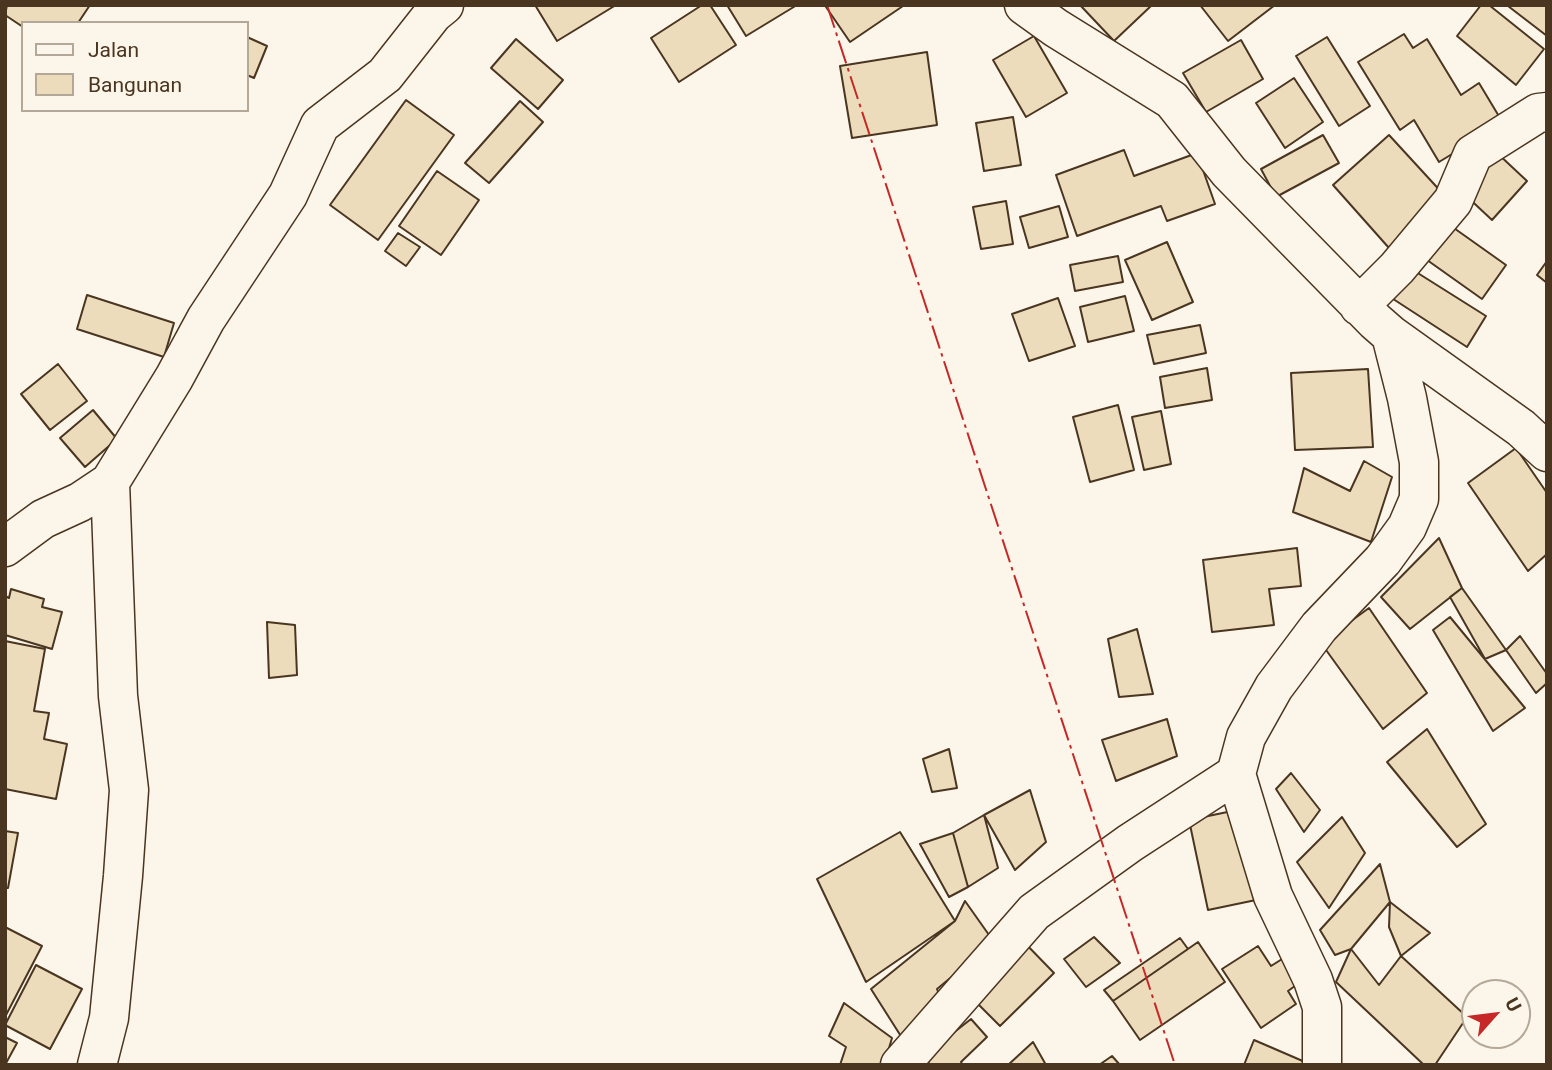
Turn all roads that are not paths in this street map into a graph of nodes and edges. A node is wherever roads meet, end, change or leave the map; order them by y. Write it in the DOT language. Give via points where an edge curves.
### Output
graph roads {
  1 [pos="444,5"];
  2 [pos="1024,5"];
  3 [pos="1547,112"];
  4 [pos="1359,306"];
  5 [pos="1391,335"];
  6 [pos="1547,452"];
  7 [pos="110,482"];
  8 [pos="5,547"];
  9 [pos="1236,774"];
  10 [pos="97,1065"];
  11 [pos="900,1065"];
  12 [pos="1322,1065"];
  1 -- 7 [label="street" via="385,75 320,125 288,195 206,319"];
  2 -- 4 [label="street" via="1172,100 1229,172"];
  3 -- 4 [label="street" via="1538,113 1473,154 1452,201"];
  4 -- 5 [label="street"];
  5 -- 6 [label="street" via="1521,428"];
  5 -- 9 [label="street" via="1419,462 1419,499 1407,527 1383,560 1319,627 1274,687 1246,737"];
  7 -- 8 [label="street" via="43,519"];
  7 -- 10 [label="street" via="118,696 129,790 109,1017"];
  9 -- 11 [label="street" via="1034,912"];
  9 -- 12 [label="street" via="1273,896 1322,1007"];
}
